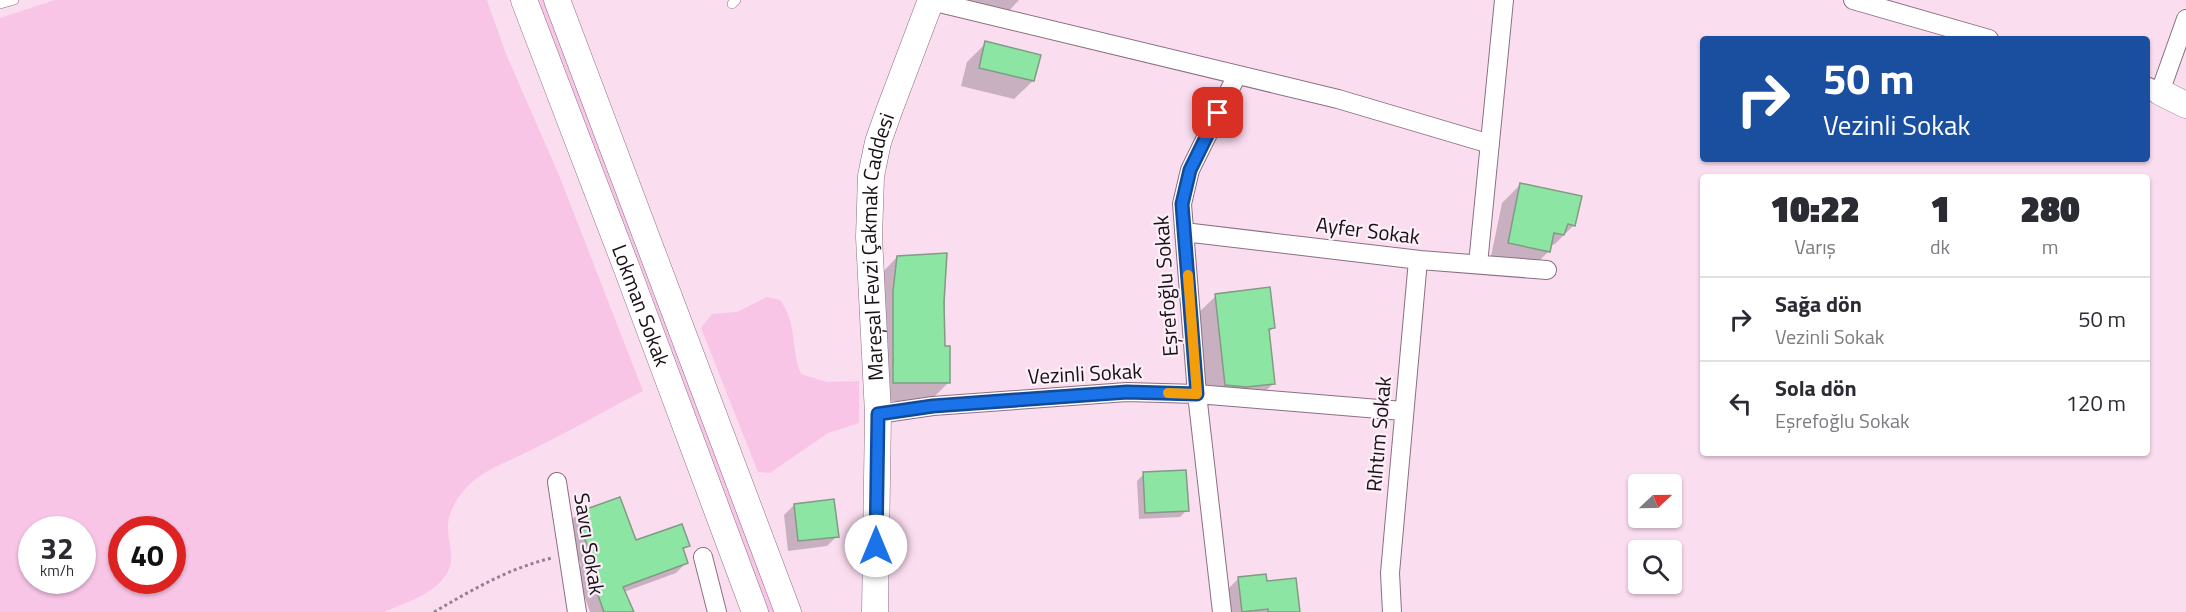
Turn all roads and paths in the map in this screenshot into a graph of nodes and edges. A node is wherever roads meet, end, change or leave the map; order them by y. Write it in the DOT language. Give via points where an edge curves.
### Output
graph roads {
  1 [pos="14,0"];
  2 [pos="524,0"];
  3 [pos="557,0"];
  4 [pos="1504,0"];
  5 [pos="1854,0"];
  6 [pos="931,1"];
  7 [pos="0,4"];
  8 [pos="2186,19"];
  9 [pos="1979,36"];
  10 [pos="1237,75"];
  11 [pos="2153,89"];
  12 [pos="2186,105"];
  13 [pos="1490,144"];
  14 [pos="1184,232"];
  15 [pos="1418,260"];
  16 [pos="1478,264"];
  17 [pos="1547,270"];
  18 [pos="1197,394"];
  19 [pos="1403,411"];
  20 [pos="878,414"];
  21 [pos="557,482"];
  22 [pos="568,554"];
  23 [pos="703,557"];
  24 [pos="434,612"];
  25 [pos="577,612"];
  26 [pos="717,612"];
  27 [pos="755,612"];
  28 [pos="788,612"];
  29 [pos="875,612"];
  30 [pos="1222,612"];
  31 [pos="1392,612"];
  1 -- 7 [label="lane"];
  2 -- 27 [label="main road, Lokman Sokak"];
  3 -- 28 [label="main road, Lokman Sokak"];
  4 -- 13 [label="street"];
  5 -- 9 [label="street"];
  6 -- 10 [label="street"];
  6 -- 20 [label="main road, Mareşal Fevzi Çakmak Caddesi" via="882,132 871,176 869,237"];
  8 -- 11 [label="street"];
  10 -- 13 [label="street" via="1338,99"];
  10 -- 14 [label="street, Eşrefoğlu Sokak" via="1190,170 1182,204"];
  11 -- 12 [label="main road"];
  13 -- 16 [label="street"];
  14 -- 15 [label="street, Ayfer Sokak"];
  14 -- 18 [label="street, Eşrefoğlu Sokak"];
  15 -- 16 [label="street, Ayfer Sokak"];
  15 -- 19 [label="street, Rıhtım Sokak"];
  16 -- 17 [label="street, Ayfer Sokak"];
  18 -- 19 [label="street, Vezinli Sokak"];
  18 -- 20 [label="street, Vezinli Sokak" via="1127,392 933,406"];
  18 -- 30 [label="street, Eşrefoğlu Sokak"];
  19 -- 31 [label="street, Rıhtım Sokak" via="1390,573"];
  20 -- 29 [label="main road, Mareşal Fevzi Çakmak Caddesi"];
  21 -- 22 [label="street, Savcı Sokak"];
  22 -- 24 [label="path" via="525,564"];
  22 -- 25 [label="street, Savcı Sokak"];
  23 -- 26 [label="street"];
}
